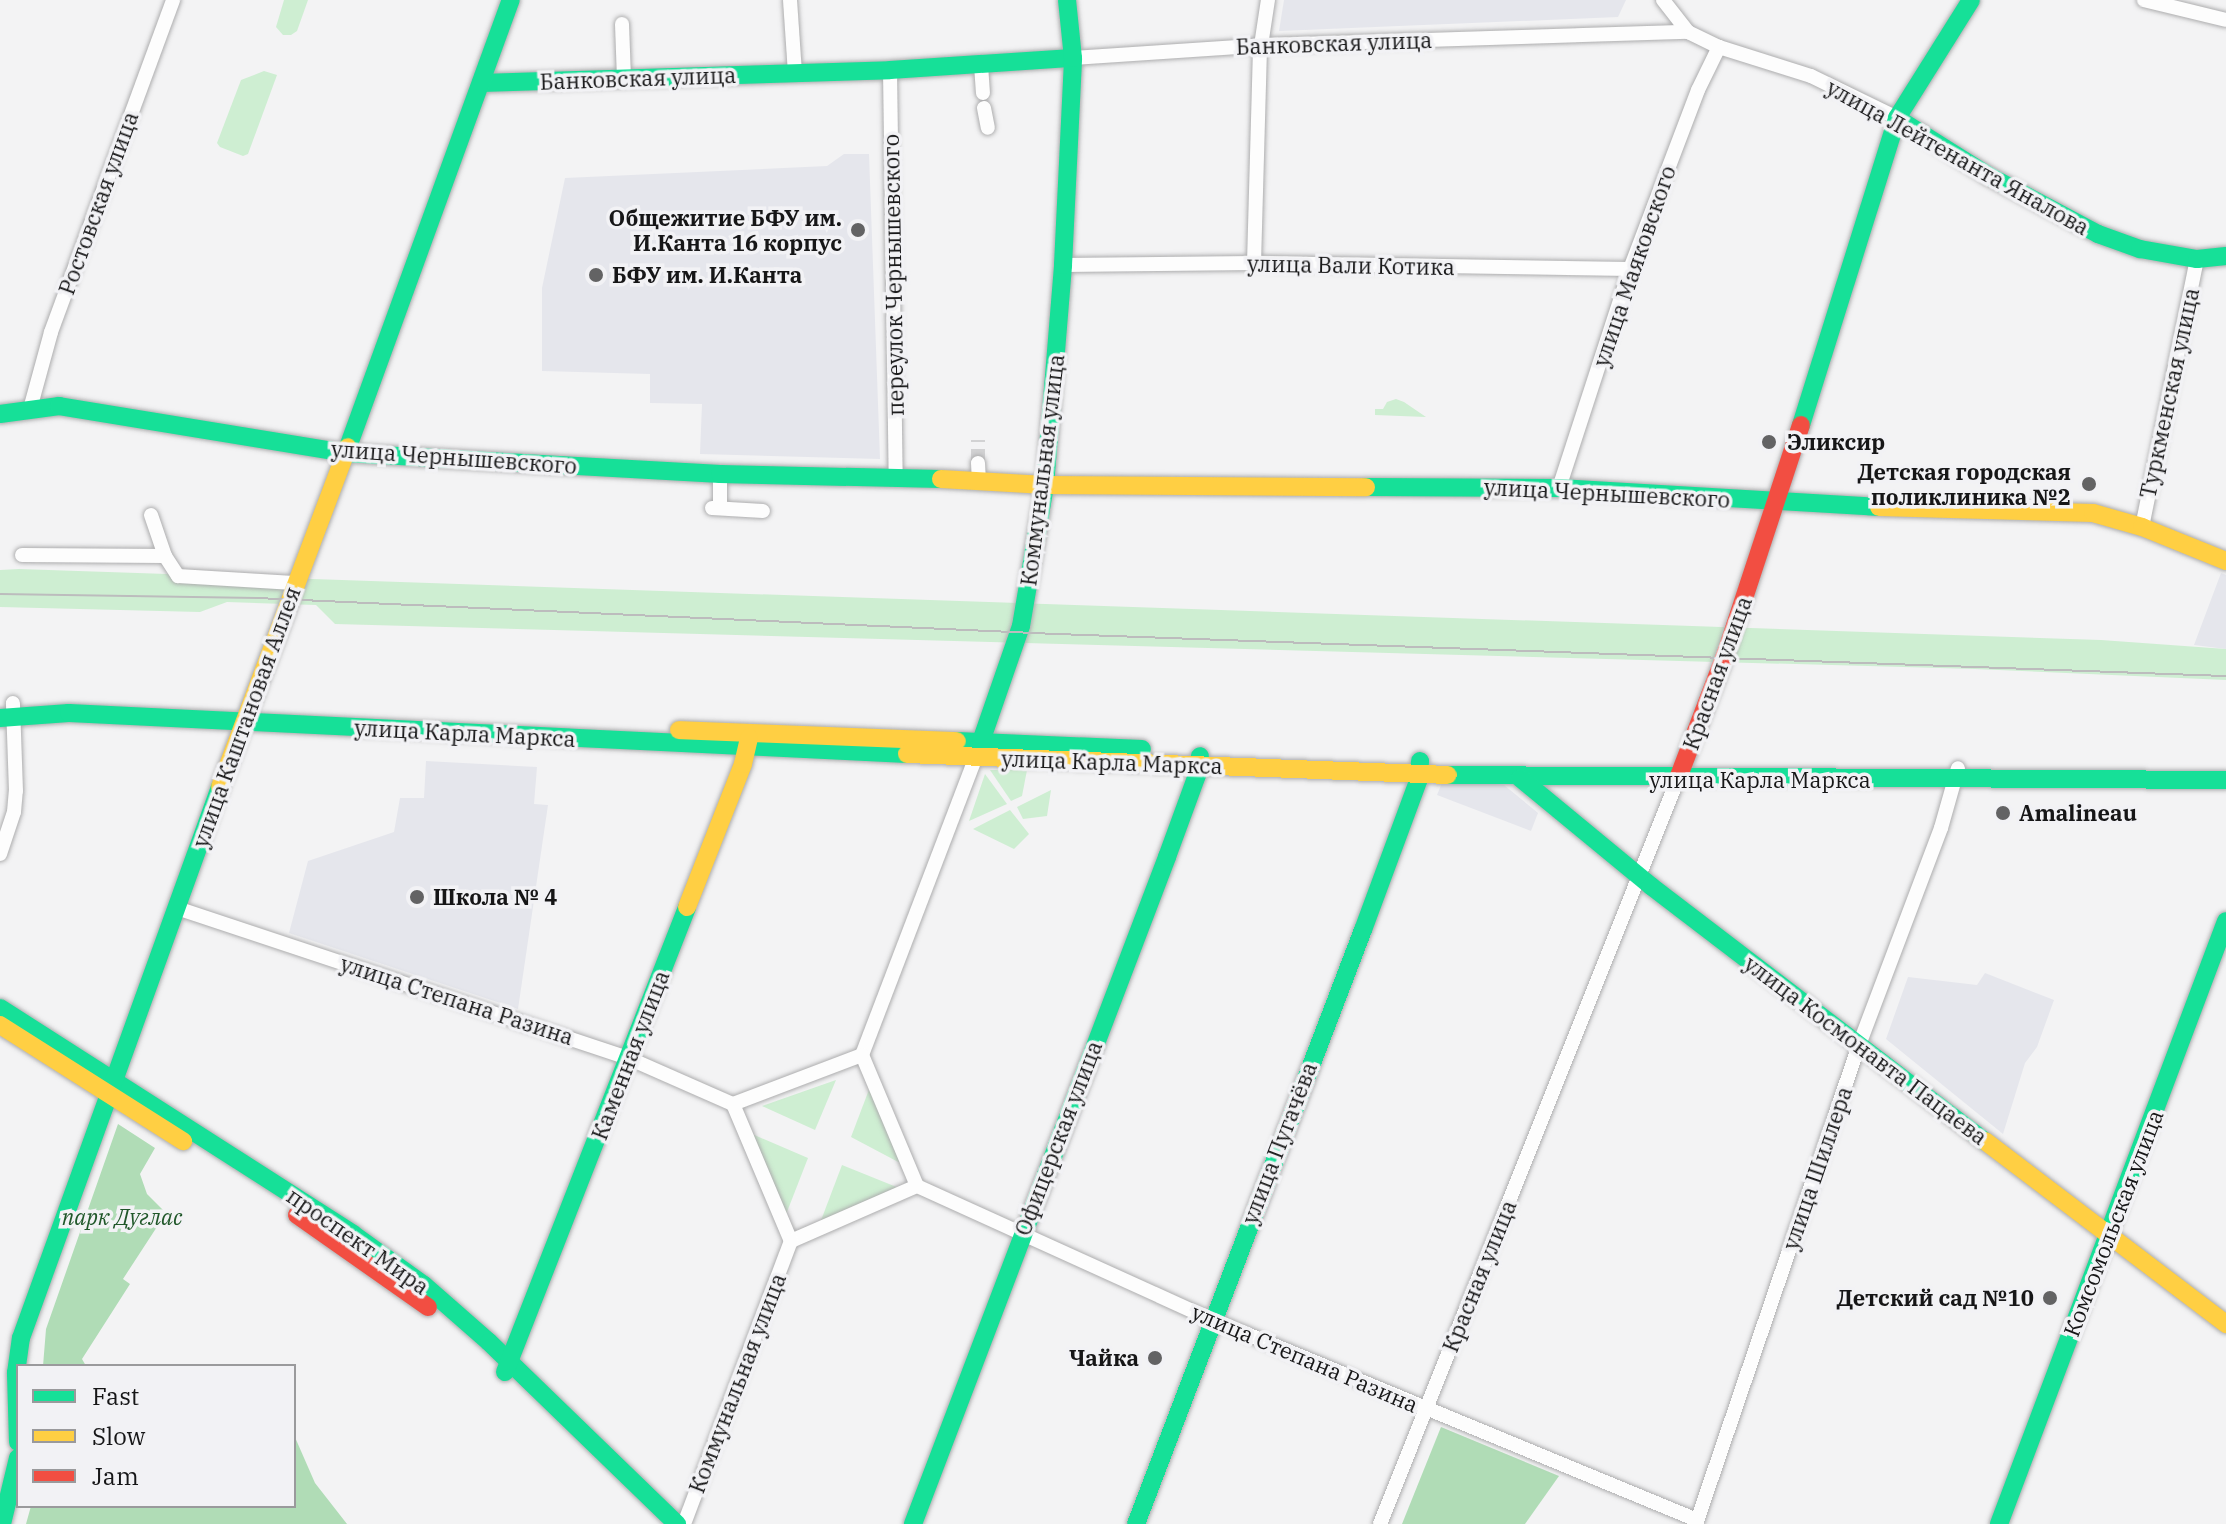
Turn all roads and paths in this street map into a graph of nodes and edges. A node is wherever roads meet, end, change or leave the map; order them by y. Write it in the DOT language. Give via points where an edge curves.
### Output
graph roads {
  1 [pos="173,0"];
  2 [pos="511,0"];
  3 [pos="790,0"];
  4 [pos="1067,0"];
  5 [pos="1268,0"];
  6 [pos="1663,0"];
  7 [pos="1971,0"];
  8 [pos="2144,0"];
  9 [pos="2163,4"];
  10 [pos="2226,20"];
  11 [pos="622,24"];
  12 [pos="1688,32"];
  13 [pos="1261,45"];
  14 [pos="1719,47"];
  15 [pos="1073,58"];
  16 [pos="981,65"];
  17 [pos="890,70"];
  18 [pos="795,74"];
  19 [pos="624,79"];
  20 [pos="481,83"];
  21 [pos="983,93"];
  22 [pos="984,108"];
  23 [pos="1897,118"];
  24 [pos="988,128"];
  25 [pos="2226,256"];
  26 [pos="2197,259"];
  27 [pos="1254,263"];
  28 [pos="1068,265"];
  29 [pos="1630,269"];
  30 [pos="30,409"];
  31 [pos="0,414"];
  32 [pos="345,453"];
  33 [pos="720,474"];
  34 [pos="896,479"];
  35 [pos="1045,485"];
  36 [pos="1559,488"];
  37 [pos="1777,501"];
  38 [pos="763,511"];
  39 [pos="151,515"];
  40 [pos="2142,527"];
  41 [pos="22,555"];
  42 [pos="165,556"];
  43 [pos="2226,561"];
  44 [pos="294,583"];
  45 [pos="7,710"];
  46 [pos="245,718"];
  47 [pos="748,741"];
  48 [pos="979,749"];
  49 [pos="1200,759"];
  50 [pos="1420,766"];
  51 [pos="2226,767"];
  52 [pos="1520,772"];
  53 [pos="1957,774"];
  54 [pos="1680,775"];
  55 [pos="2226,780"];
  56 [pos="0,854"];
  57 [pos="1639,877"];
  58 [pos="177,908"];
  59 [pos="2226,921"];
  60 [pos="0,1008"];
  61 [pos="0,1025"];
  62 [pos="1859,1045"];
  63 [pos="862,1055"];
  64 [pos="628,1058"];
  65 [pos="113,1088"];
  66 [pos="733,1104"];
  67 [pos="917,1186"];
  68 [pos="1021,1233"];
  69 [pos="2110,1236"];
  70 [pos="791,1241"];
  71 [pos="1213,1320"];
  72 [pos="2226,1324"];
  73 [pos="17,1364"];
  74 [pos="507,1368"];
  75 [pos="1424,1409"];
  76 [pos="16,1466"];
  77 [pos="1697,1522"];
  78 [pos="2,1524"];
  79 [pos="657,1524"];
  80 [pos="677,1524"];
  81 [pos="684,1524"];
  82 [pos="913,1524"];
  83 [pos="1136,1524"];
  84 [pos="1380,1524"];
  85 [pos="1999,1524"];
  1 -- 30 [label="street, Ростовская улица" via="51,332"];
  2 -- 20 [label="street, улица Каштановая Аллея"];
  3 -- 18 [label="street"];
  4 -- 15 [label="street, Коммунальная улица"];
  5 -- 13 [label="street"];
  6 -- 12 [label="street, улица Лейтенанта Яналова"];
  7 -- 23 [label="street, Красная улица"];
  8 -- 9 [label="street"];
  9 -- 10 [label="street"];
  11 -- 19 [label="street"];
  12 -- 13 [label="street, Банковская улица"];
  12 -- 14 [label="street, улица Лейтенанта Яналова"];
  13 -- 15 [label="street, Банковская улица"];
  13 -- 27 [label="street"];
  14 -- 23 [label="street, улица Лейтенанта Яналова" via="1811,76"];
  14 -- 29 [label="street, улица Маяковского"];
  15 -- 16 [label="street, Банковская улица"];
  15 -- 28 [label="street, Коммунальная улица"];
  16 -- 17 [label="street, Банковская улица"];
  16 -- 21 [label="street"];
  17 -- 18 [label="street, Банковская улица"];
  17 -- 34 [label="street, переулок Чернышевского"];
  18 -- 19 [label="street, Банковская улица"];
  19 -- 20 [label="street, Банковская улица"];
  20 -- 32 [label="street, улица Каштановая Аллея"];
  22 -- 24 [label="street"];
  23 -- 26 [label="street, улица Лейтенанта Яналова" via="1987,175 2098,234 2140,249"];
  23 -- 37 [label="street, Красная улица"];
  25 -- 26 [label="street, улица Лейтенанта Яналова"];
  26 -- 40 [label="street, Туркменская улица"];
  27 -- 28 [label="street, улица Вали Котика"];
  27 -- 29 [label="street, улица Вали Котика"];
  28 -- 35 [label="street, Коммунальная улица"];
  29 -- 36 [label="street, улица Маяковского"];
  30 -- 31 [label="street, улица Чернышевского"];
  30 -- 32 [label="street, улица Чернышевского" via="59,406 111,412"];
  32 -- 33 [label="street, улица Чернышевского"];
  32 -- 44 [label="street, улица Каштановая Аллея"];
  33 -- 34 [label="street, улица Чернышевского"];
  33 -- 38 [label="street" via="716,508"];
  34 -- 35 [label="street, улица Чернышевского" via="978,471"];
  35 -- 36 [label="street, улица Чернышевского"];
  35 -- 48 [label="street, Коммунальная улица" via="1021,626"];
  36 -- 37 [label="street, улица Чернышевского"];
  37 -- 40 [label="street, улица Чернышевского" via="2093,513"];
  37 -- 54 [label="street, Красная улица"];
  39 -- 42 [label="street"];
  40 -- 43 [label="street, улица Чернышевского"];
  41 -- 42 [label="street"];
  42 -- 44 [label="street" via="178,576"];
  44 -- 46 [label="street, улица Каштановая Аллея"];
  45 -- 46 [label="street, улица Карла Маркса"];
  45 -- 56 [label="street" via="16,791"];
  46 -- 47 [label="street, улица Карла Маркса"];
  46 -- 58 [label="street, улица Каштановая Аллея"];
  47 -- 48 [label="street, улица Карла Маркса"];
  47 -- 64 [label="street, Каменная улица"];
  48 -- 49 [label="street, улица Карла Маркса"];
  48 -- 63 [label="street, Коммунальная улица"];
  49 -- 50 [label="street, улица Карла Маркса"];
  49 -- 68 [label="street, Офицерская улица"];
  50 -- 52 [label="street, улица Карла Маркса"];
  50 -- 71 [label="street, улица Пугачёва"];
  51 -- 53 [label="street, улица Карла Маркса"];
  52 -- 54 [label="street, улица Карла Маркса"];
  52 -- 57 [label="street, улица Космонавта Пацаева"];
  53 -- 54 [label="street, улица Карла Маркса"];
  53 -- 55 [label="street, улица Карла Маркса"];
  53 -- 62 [label="street, улица Шиллера"];
  54 -- 57 [label="street, Красная улица"];
  57 -- 62 [label="street, улица Космонавта Пацаева"];
  57 -- 75 [label="street, Красная улица"];
  58 -- 64 [label="street, улица Степана Разина"];
  58 -- 65 [label="street, улица Каштановая Аллея"];
  59 -- 69 [label="street, Комсомольская улица"];
  60 -- 65 [label="street, проспект Мира"];
  61 -- 65 [label="street, проспект Мира"];
  62 -- 69 [label="street, улица Космонавта Пацаева"];
  62 -- 77 [label="street, улица Шиллера"];
  63 -- 66 [label="street"];
  63 -- 67 [label="street"];
  64 -- 66 [label="street, улица Степана Разина"];
  64 -- 74 [label="street, Каменная улица"];
  65 -- 73 [label="street, улица Каштановая Аллея" via="21,1338"];
  65 -- 74 [label="street, проспект Мира" via="368,1244 424,1285"];
  66 -- 70 [label="street"];
  67 -- 68 [label="street, улица Степана Разина"];
  67 -- 70 [label="street"];
  68 -- 71 [label="street, улица Степана Разина"];
  68 -- 82 [label="street, Офицерская улица"];
  69 -- 72 [label="street, улица Космонавта Пацаева"];
  69 -- 85 [label="street, Комсомольская улица"];
  70 -- 81 [label="street, Коммунальная улица"];
  71 -- 75 [label="street, улица Степана Разина"];
  71 -- 83 [label="street, улица Пугачёва"];
  74 -- 79 [label="street, проспект Мира"];
  74 -- 80 [label="street, проспект Мира"];
  75 -- 77 [label="street, улица Степана Разина"];
  75 -- 84 [label="street, Красная улица"];
  76 -- 78 [label="street"];
}
